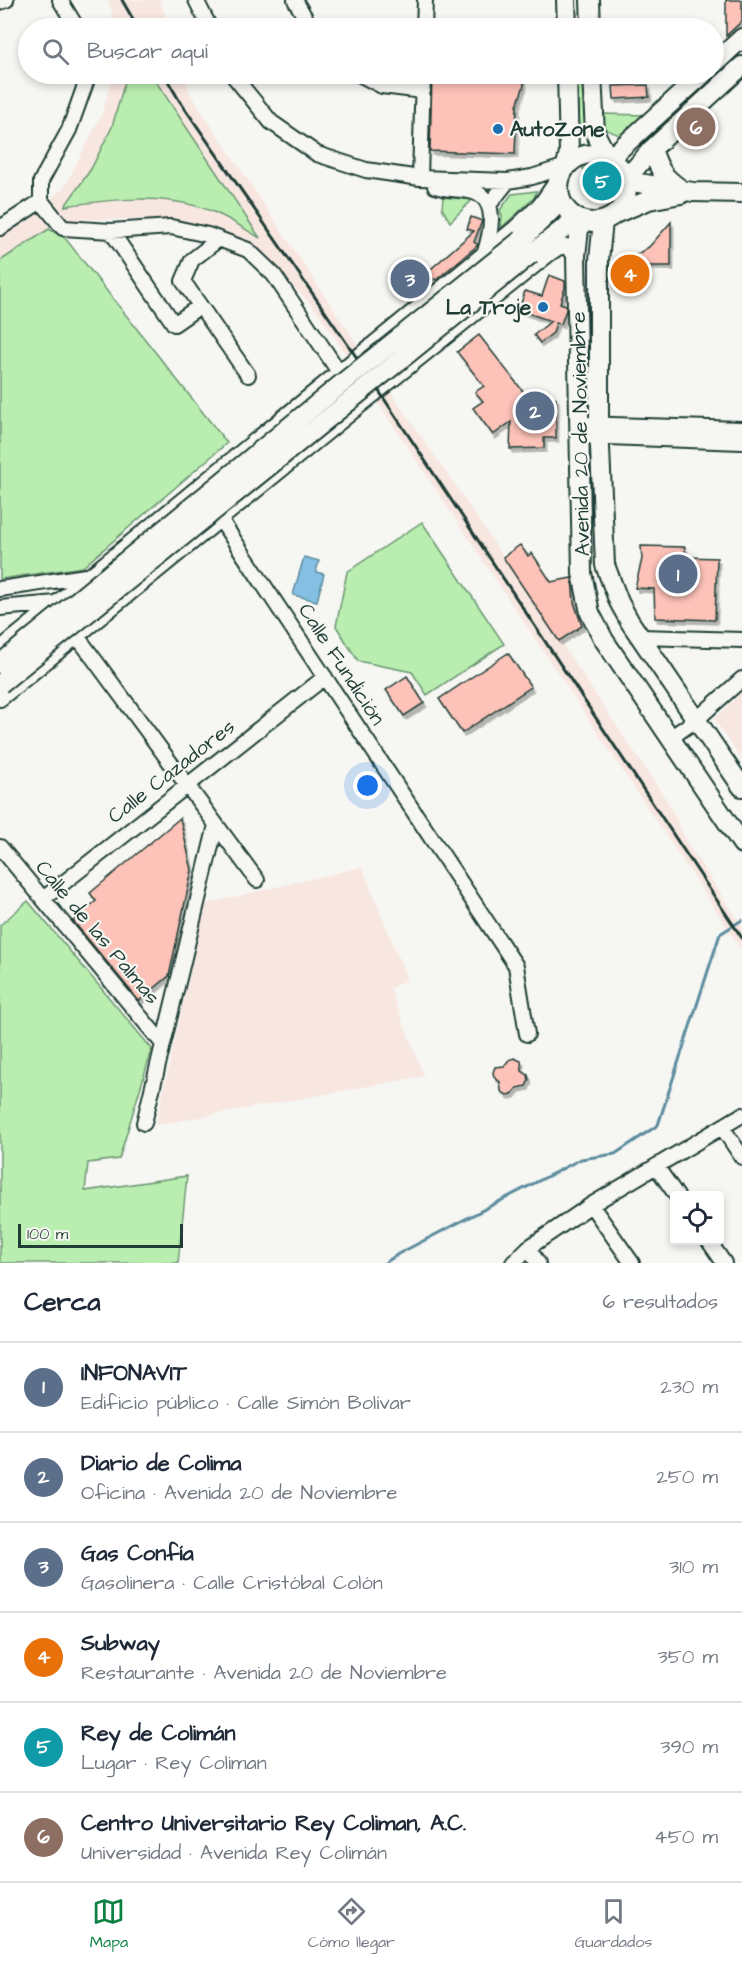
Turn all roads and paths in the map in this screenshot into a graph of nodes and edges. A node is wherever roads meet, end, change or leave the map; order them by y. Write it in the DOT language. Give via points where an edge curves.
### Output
graph roads {
  1 [pos="6,0"];
  2 [pos="60,0"];
  3 [pos="196,0"];
  4 [pos="295,0"];
  5 [pos="425,0"];
  6 [pos="566,0"];
  7 [pos="590,0"];
  8 [pos="0,2"];
  9 [pos="70,18"];
  10 [pos="205,18"];
  11 [pos="305,18"];
  12 [pos="424,18"];
  13 [pos="567,18"];
  14 [pos="591,18"];
  15 [pos="742,38"];
  16 [pos="724,55"];
  17 [pos="742,66"];
  18 [pos="724,83"];
  19 [pos="85,84"];
  20 [pos="240,84"];
  21 [pos="378,84"];
  22 [pos="423,84"];
  23 [pos="567,84"];
  24 [pos="593,84"];
  25 [pos="692,84"];
  26 [pos="722,84"];
  27 [pos="423,91"];
  28 [pos="652,149"];
  29 [pos="608,157"];
  30 [pos="564,171"];
  31 [pos="420,178"];
  32 [pos="627,180"];
  33 [pos="508,181"];
  34 [pos="688,191"];
  35 [pos="742,193"];
  36 [pos="41,201"];
  37 [pos="561,201"];
  38 [pos="489,205"];
  39 [pos="610,217"];
  40 [pos="578,219"];
  41 [pos="0,228"];
  42 [pos="111,231"];
  43 [pos="219,239"];
  44 [pos="526,247"];
  45 [pos="485,252"];
  46 [pos="576,256"];
  47 [pos="200,306"];
  48 [pos="378,340"];
  49 [pos="342,370"];
  50 [pos="401,373"];
  51 [pos="248,375"];
  52 [pos="368,399"];
  53 [pos="742,429"];
  54 [pos="580,430"];
  55 [pos="600,431"];
  56 [pos="742,442"];
  57 [pos="220,519"];
  58 [pos="88,576"];
  59 [pos="0,589"];
  60 [pos="56,603"];
  61 [pos="0,608"];
  62 [pos="77,636"];
  63 [pos="641,637"];
  64 [pos="742,640"];
  65 [pos="0,649"];
  66 [pos="0,664"];
  67 [pos="325,677"];
  68 [pos="742,679"];
  69 [pos="0,684"];
  70 [pos="0,699"];
  71 [pos="696,720"];
  72 [pos="670,738"];
  73 [pos="187,785"];
  74 [pos="742,788"];
  75 [pos="216,825"];
  76 [pos="742,844"];
  77 [pos="0,847"];
  78 [pos="257,879"];
  79 [pos="43,899"];
  80 [pos="527,1034"];
  81 [pos="163,1044"];
  82 [pos="742,1115"];
  83 [pos="144,1123"];
  84 [pos="722,1127"];
  85 [pos="742,1158"];
  86 [pos="656,1166"];
  87 [pos="674,1191"];
  88 [pos="591,1205"];
  89 [pos="711,1245"];
  90 [pos="528,1248"];
  91 [pos="513,1263"];
  92 [pos="538,1263"];
  93 [pos="632,1263"];
  94 [pos="724,1263"];
  1 -- 8 [label="street"];
  2 -- 9 [label="street"];
  3 -- 10 [label="street"];
  4 -- 11 [label="street"];
  5 -- 12 [label="street"];
  6 -- 13 [label="main road"];
  7 -- 14 [label="main road"];
  15 -- 16 [label="main road"];
  17 -- 18 [label="main road"];
  19 -- 36 [label="street" via="69,130 41,181"];
  20 -- 31 [label="street" via="271,122 317,154 366,170"];
  21 -- 27 [label="street"];
  22 -- 27 [label="street"];
  23 -- 30 [label="main road" via="569,152"];
  24 -- 29 [label="main road" via="595,133"];
  25 -- 29 [label="main road"];
  26 -- 28 [label="main road"];
  27 -- 31 [label="street"];
  28 -- 32 [label="main road"];
  28 -- 34 [label="main road" via="666,179"];
  29 -- 30 [label="main road" via="583,155"];
  29 -- 32 [label="main road"];
  30 -- 33 [label="street"];
  30 -- 37 [label="main road" via="559,184"];
  30 -- 45 [label="street" via="540,205"];
  31 -- 33 [label="street"];
  31 -- 38 [label="street" via="438,188 472,192"];
  32 -- 34 [label="main road"];
  32 -- 39 [label="main road" via="625,201"];
  33 -- 38 [label="street"];
  34 -- 35 [label="main road"];
  34 -- 39 [label="main road" via="649,200"];
  36 -- 41 [label="street"];
  36 -- 42 [label="street" via="63,228"];
  37 -- 40 [label="main road"];
  37 -- 44 [label="main road"];
  38 -- 45 [label="street" via="492,228"];
  39 -- 40 [label="main road" via="596,222"];
  39 -- 55 [label="main road, Avenida 20 de Noviembre" via="599,260"];
  40 -- 44 [label="main road"];
  40 -- 46 [label="main road, Avenida 20 de Noviembre"];
  42 -- 43 [label="street" via="171,227"];
  42 -- 47 [label="street" via="174,324"];
  43 -- 47 [label="street" via="192,260 183,281"];
  43 -- 49 [label="street" via="248,250 274,275"];
  44 -- 66 [label="main road, bridge" via="354,374"];
  44 -- 69 [label="main road, bridge"];
  45 -- 48 [label="street"];
  46 -- 50 [label="street" via="566,246 558,248"];
  46 -- 54 [label="main road, Avenida 20 de Noviembre"];
  47 -- 51 [label="street"];
  48 -- 49 [label="street"];
  48 -- 50 [label="street" via="378,362 392,374"];
  49 -- 52 [label="street" via="355,370 366,382 370,390"];
  49 -- 58 [label="street"];
  50 -- 52 [label="street"];
  52 -- 57 [label="street"];
  53 -- 55 [label="street"];
  54 -- 55 [label="street"];
  54 -- 72 [label="main road, Avenida 20 de Noviembre" via="582,573 590,613"];
  55 -- 56 [label="street"];
  55 -- 63 [label="main road, Avenida 20 de Noviembre" via="605,565 619,602"];
  57 -- 62 [label="street"];
  57 -- 67 [label="street, Calle Fundición"];
  58 -- 59 [label="street"];
  58 -- 60 [label="street"];
  60 -- 61 [label="street"];
  60 -- 65 [label="street"];
  62 -- 70 [label="street"];
  62 -- 73 [label="street"];
  63 -- 64 [label="street"];
  63 -- 71 [label="main road, Avenida 20 de Noviembre"];
  67 -- 73 [label="street, Calle Cazadores"];
  67 -- 80 [label="street, Calle Fundición" via="516,966"];
  68 -- 71 [label="street"];
  71 -- 72 [label="street"];
  71 -- 74 [label="main road, Avenida 20 de Noviembre"];
  72 -- 76 [label="main road, Avenida 20 de Noviembre"];
  73 -- 75 [label="street"];
  73 -- 79 [label="street, Calle Cazadores"];
  75 -- 78 [label="street"];
  75 -- 81 [label="street"];
  77 -- 79 [label="street, Calle de las Palmas"];
  79 -- 81 [label="street, Calle de las Palmas"];
  81 -- 83 [label="street"];
  82 -- 84 [label="street"];
  84 -- 85 [label="street"];
  84 -- 86 [label="street"];
  86 -- 87 [label="street"];
  86 -- 88 [label="street"];
  88 -- 90 [label="street"];
  88 -- 93 [label="street"];
  89 -- 94 [label="street"];
  90 -- 91 [label="street"];
  90 -- 92 [label="street"];
}
